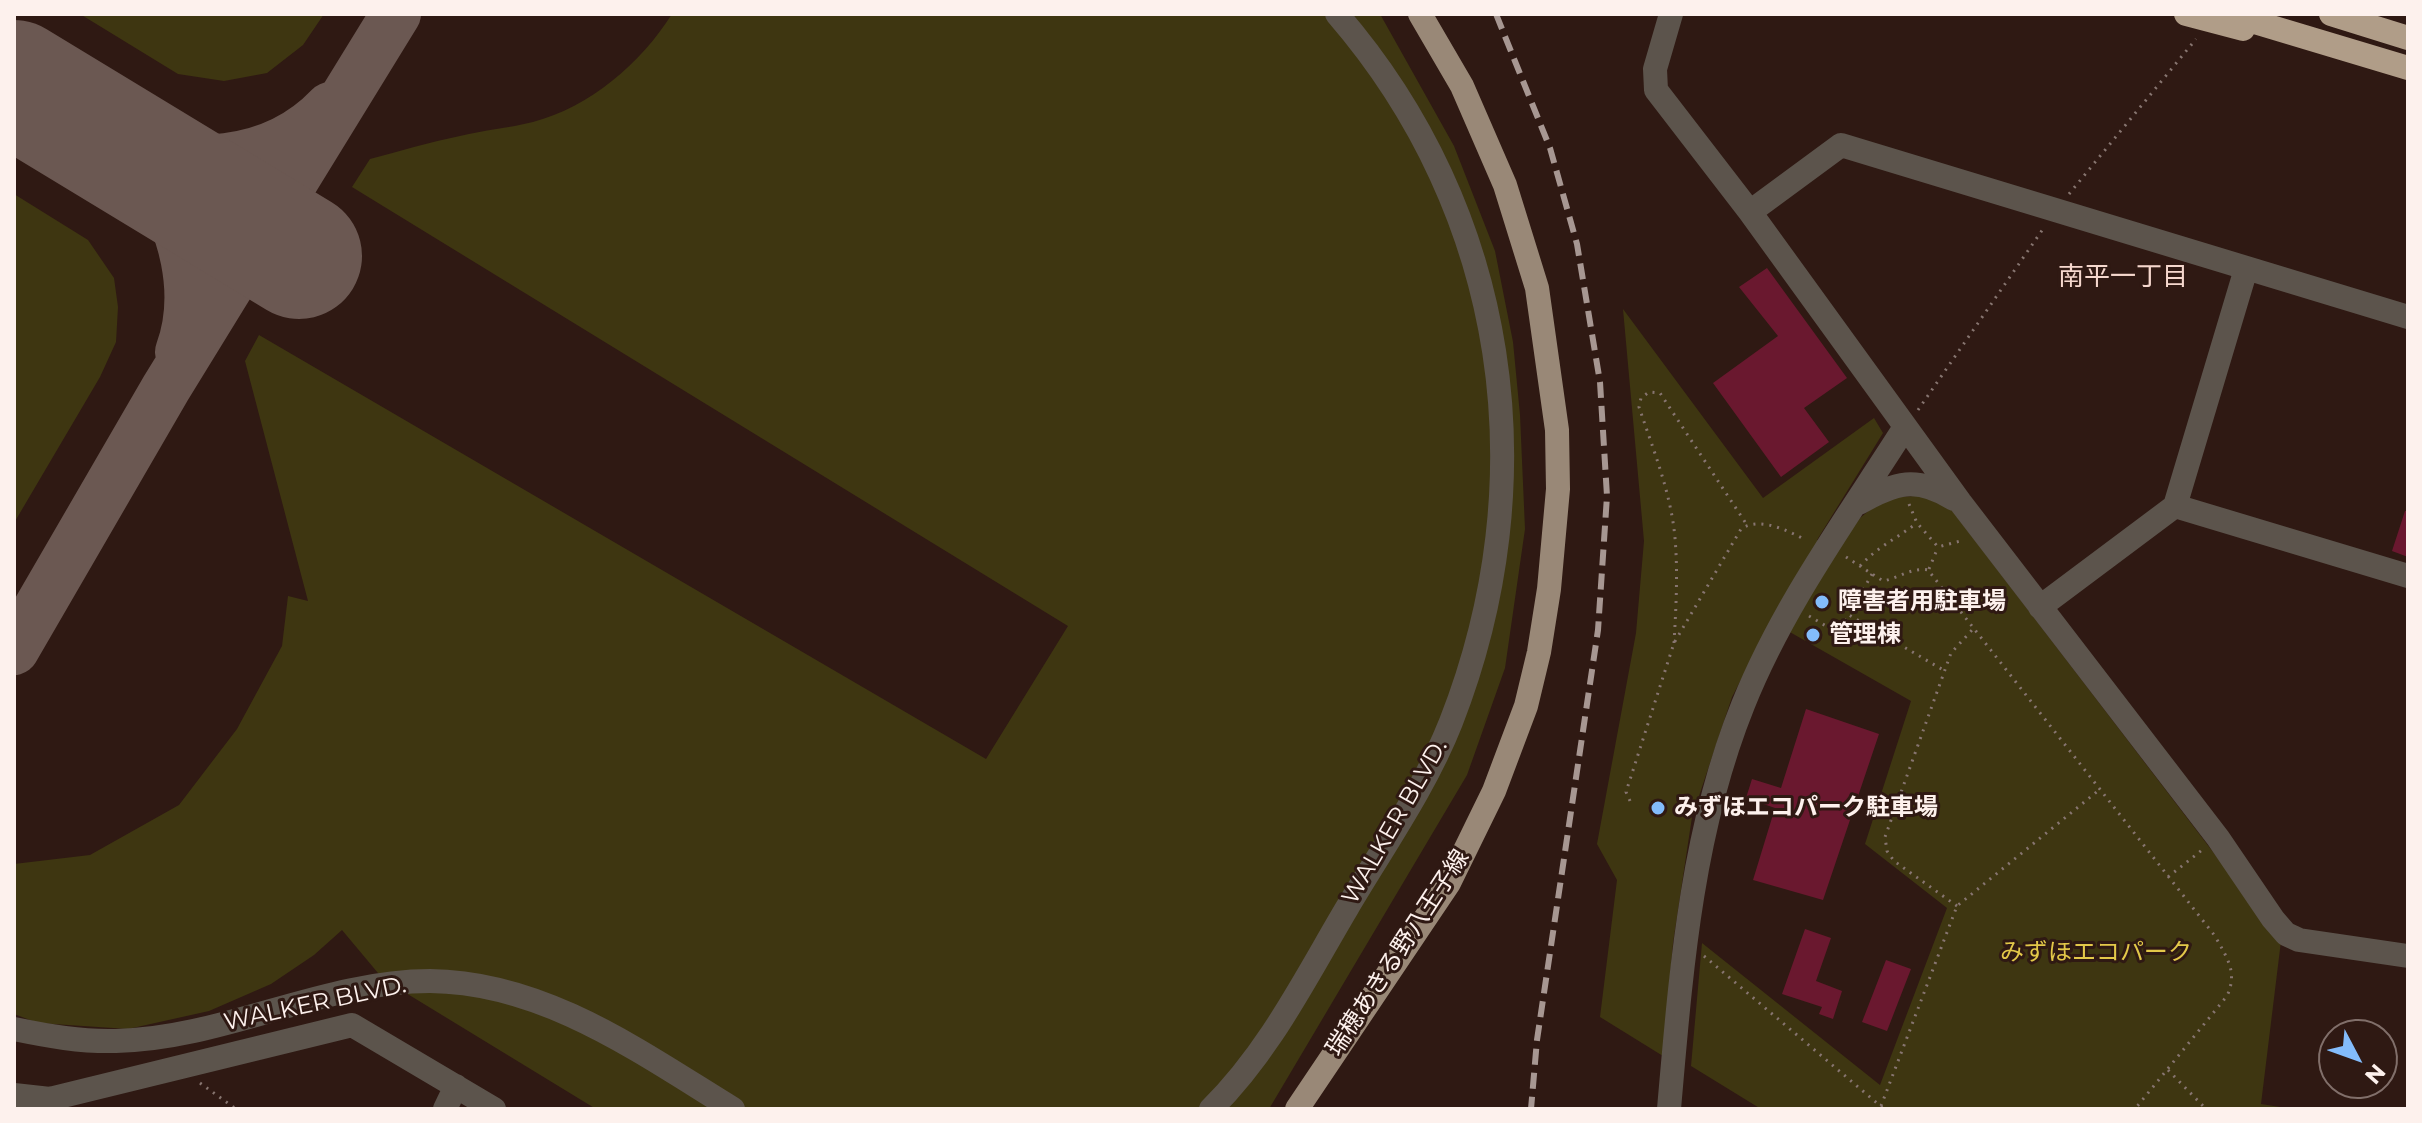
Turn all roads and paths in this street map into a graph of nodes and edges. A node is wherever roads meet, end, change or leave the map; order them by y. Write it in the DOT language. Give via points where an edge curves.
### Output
graph roads {
  1 [pos="1337,14"];
  2 [pos="1420,14"];
  3 [pos="1671,14"];
  4 [pos="2186,14"];
  5 [pos="2228,14"];
  6 [pos="2331,14"];
  7 [pos="2408,38"];
  8 [pos="2308,39"];
  9 [pos="2408,68"];
  10 [pos="1750,212"];
  11 [pos="2246,269"];
  12 [pos="2408,317"];
  13 [pos="1905,427"];
  14 [pos="1908,501"];
  15 [pos="1960,502"];
  16 [pos="1856,504"];
  17 [pos="2175,506"];
  18 [pos="1917,523"];
  19 [pos="1747,525"];
  20 [pos="1972,536"];
  21 [pos="1809,542"];
  22 [pos="1938,547"];
  23 [pos="1836,551"];
  24 [pos="1860,566"];
  25 [pos="1928,570"];
  26 [pos="1872,574"];
  27 [pos="2408,576"];
  28 [pos="2040,607"];
  29 [pos="1799,610"];
  30 [pos="1849,615"];
  31 [pos="1973,629"];
  32 [pos="1674,643"];
  33 [pos="1945,671"];
  34 [pos="2099,790"];
  35 [pos="1630,801"];
  36 [pos="2218,838"];
  37 [pos="2168,877"];
  38 [pos="1957,906"];
  39 [pos="1701,953"];
  40 [pos="2408,956"];
  41 [pos="14,1029"];
  42 [pos="179,1068"];
  43 [pos="2168,1070"];
  44 [pos="456,1086"];
  45 [pos="14,1095"];
  46 [pos="1882,1108"];
  47 [pos="236,1109"];
  48 [pos="445,1109"];
  49 [pos="494,1109"];
  50 [pos="733,1109"];
  51 [pos="1211,1109"];
  52 [pos="1297,1109"];
  53 [pos="1669,1109"];
  54 [pos="2135,1109"];
  55 [pos="2206,1109"];
  1 -- 51 [label="street, WALKER BLVD." via="1388,80 1418,130 1465,236 1486,308 1500,388 1501,524 1475,656 1450,725 1412,801 1257,1058"];
  2 -- 52 [label="main road, 瑞穂あきる野八王子線" via="1462,86 1499,171 1537,288 1557,430 1549,589 1526,706 1494,791 1449,883"];
  3 -- 10 [label="street" via="1655,69 1656,90"];
  4 -- 8 [label="highway" via="2279,38"];
  5 -- 8 [label="highway"];
  6 -- 7 [label="highway"];
  8 -- 9 [label="highway"];
  10 -- 11 [label="street" via="1841,145"];
  10 -- 13 [label="street"];
  11 -- 12 [label="street"];
  11 -- 17 [label="street"];
  13 -- 15 [label="street"];
  13 -- 16 [label="street"];
  14 -- 18 [label="path"];
  15 -- 16 [label="street" via="1938,489 1906,483"];
  15 -- 28 [label="street"];
  16 -- 53 [label="street" via="1782,623 1716,779 1690,908"];
  17 -- 27 [label="street"];
  17 -- 28 [label="street"];
  18 -- 22 [label="path"];
  18 -- 24 [label="path" via="1875,549"];
  19 -- 21 [label="path" via="1779,527"];
  19 -- 32 [label="path"];
  19 -- 32 [label="path" via="1660,393 1641,398 1639,407 1675,535"];
  20 -- 22 [label="path"];
  22 -- 25 [label="path"];
  23 -- 24 [label="path"];
  24 -- 26 [label="path"];
  25 -- 26 [label="path" via="1918,568 1883,581"];
  25 -- 31 [label="path"];
  26 -- 30 [label="path"];
  28 -- 36 [label="street"];
  29 -- 30 [label="path" via="1838,633"];
  30 -- 33 [label="path"];
  31 -- 33 [label="path" via="1951,653"];
  31 -- 34 [label="path"];
  32 -- 35 [label="path" via="1626,792"];
  33 -- 38 [label="path" via="1885,837 1894,861"];
  34 -- 37 [label="path"];
  34 -- 38 [label="path"];
  36 -- 37 [label="path"];
  36 -- 40 [label="street" via="2286,934"];
  37 -- 43 [label="path" via="2215,936 2233,982"];
  38 -- 46 [label="path"];
  39 -- 46 [label="path"];
  41 -- 50 [label="street, WALKER BLVD." via="61,1039 117,1041 173,1034 377,986 430,981 476,985 575,1016"];
  42 -- 44 [label="street" via="352,1025"];
  42 -- 45 [label="street" via="50,1099"];
  42 -- 47 [label="path"];
  43 -- 54 [label="path"];
  43 -- 55 [label="path"];
  44 -- 48 [label="street"];
  44 -- 49 [label="street"];
}
